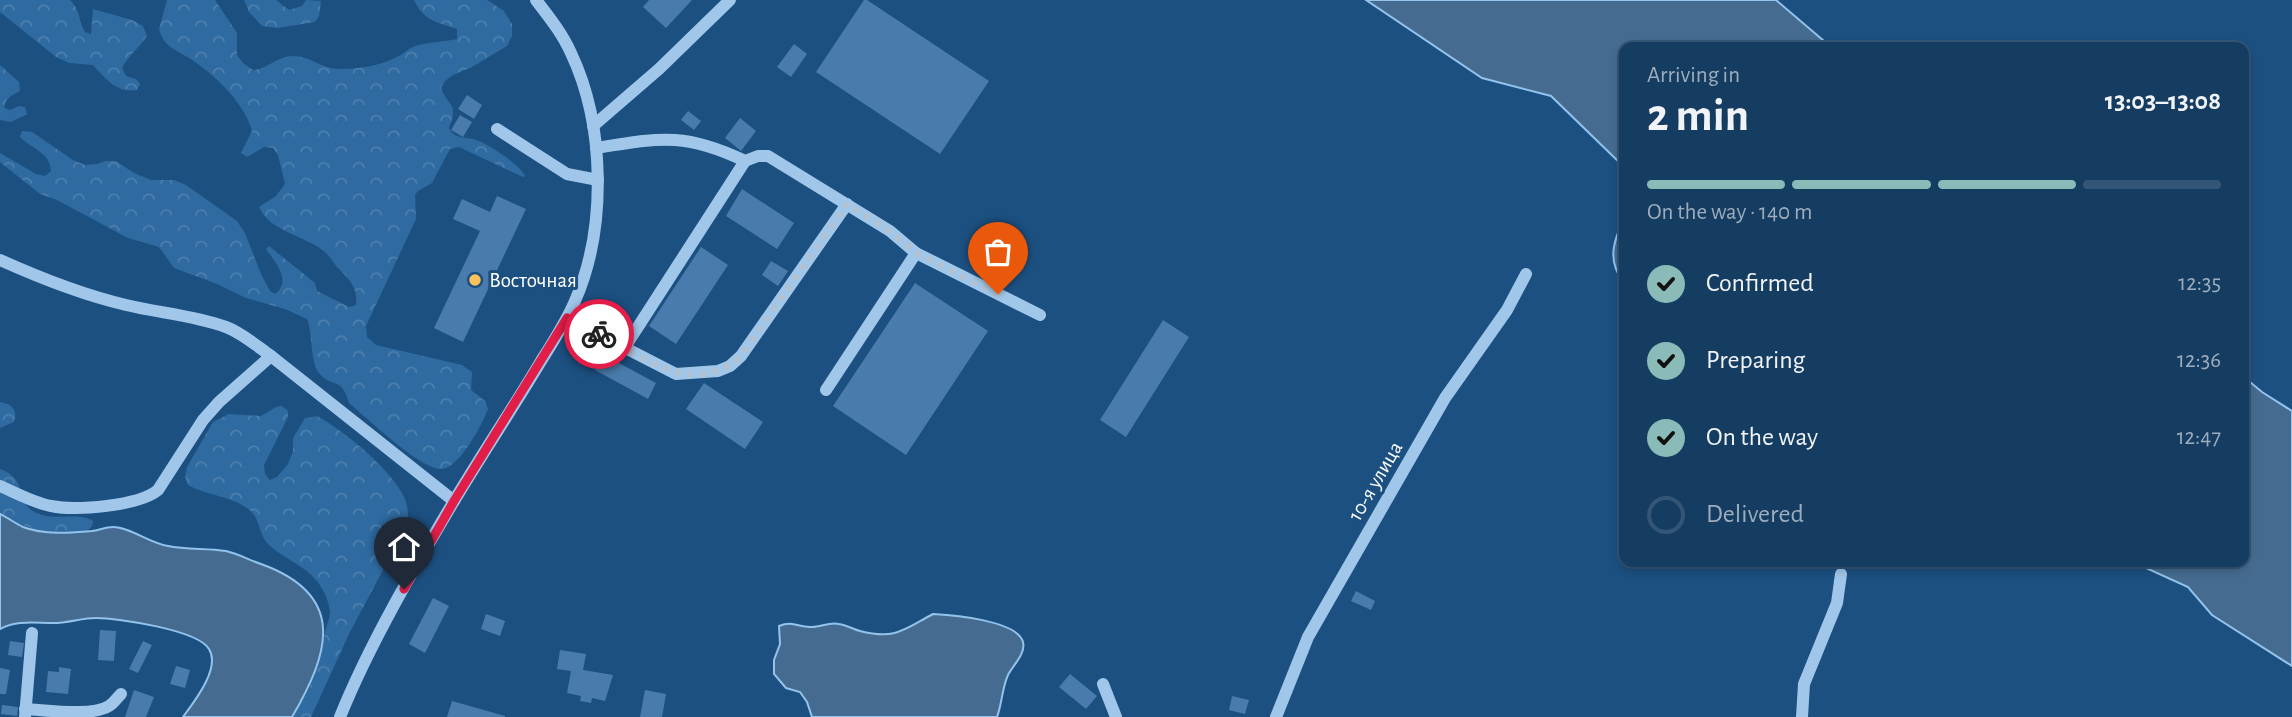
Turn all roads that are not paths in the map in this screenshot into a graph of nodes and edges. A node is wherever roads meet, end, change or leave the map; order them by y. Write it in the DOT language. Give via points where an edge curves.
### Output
graph roads {
  1 [pos="536,0"];
  2 [pos="730,0"];
  3 [pos="593,126"];
  4 [pos="497,129"];
  5 [pos="596,148"];
  6 [pos="745,161"];
  7 [pos="598,180"];
  8 [pos="847,204"];
  9 [pos="916,253"];
  10 [pos="0,260"];
  11 [pos="1526,274"];
  12 [pos="1040,314"];
  13 [pos="567,318"];
  14 [pos="625,347"];
  15 [pos="271,356"];
  16 [pos="826,390"];
  17 [pos="0,486"];
  18 [pos="454,501"];
  19 [pos="1841,574"];
  20 [pos="33,633"];
  21 [pos="1103,684"];
  22 [pos="121,694"];
  23 [pos="25,713"];
  24 [pos="340,717"];
  25 [pos="1116,717"];
  26 [pos="1276,717"];
  27 [pos="1802,717"];
  1 -- 3 [label="street" via="571,52"];
  2 -- 3 [label="street"];
  3 -- 5 [label="street"];
  4 -- 7 [label="street" via="567,174"];
  5 -- 6 [label="street" via="670,138 702,143"];
  5 -- 7 [label="street"];
  6 -- 8 [label="street" via="768,156"];
  6 -- 14 [label="street"];
  7 -- 13 [label="street" via="590,250"];
  8 -- 9 [label="street"];
  8 -- 14 [label="street" via="730,366 677,374"];
  9 -- 12 [label="street"];
  9 -- 16 [label="street"];
  10 -- 15 [label="street" via="127,306 228,327"];
  11 -- 26 [label="street, 10-я улица" via="1507,310 1445,398 1308,638"];
  13 -- 14 [label="street"];
  13 -- 18 [label="street"];
  15 -- 17 [label="street" via="203,420 150,496 62,508"];
  15 -- 18 [label="street"];
  18 -- 24 [label="street" via="361,669"];
  19 -- 27 [label="street" via="1838,603 1804,684"];
  20 -- 23 [label="street"];
  21 -- 25 [label="street"];
  22 -- 23 [label="street" via="101,710"];
}
